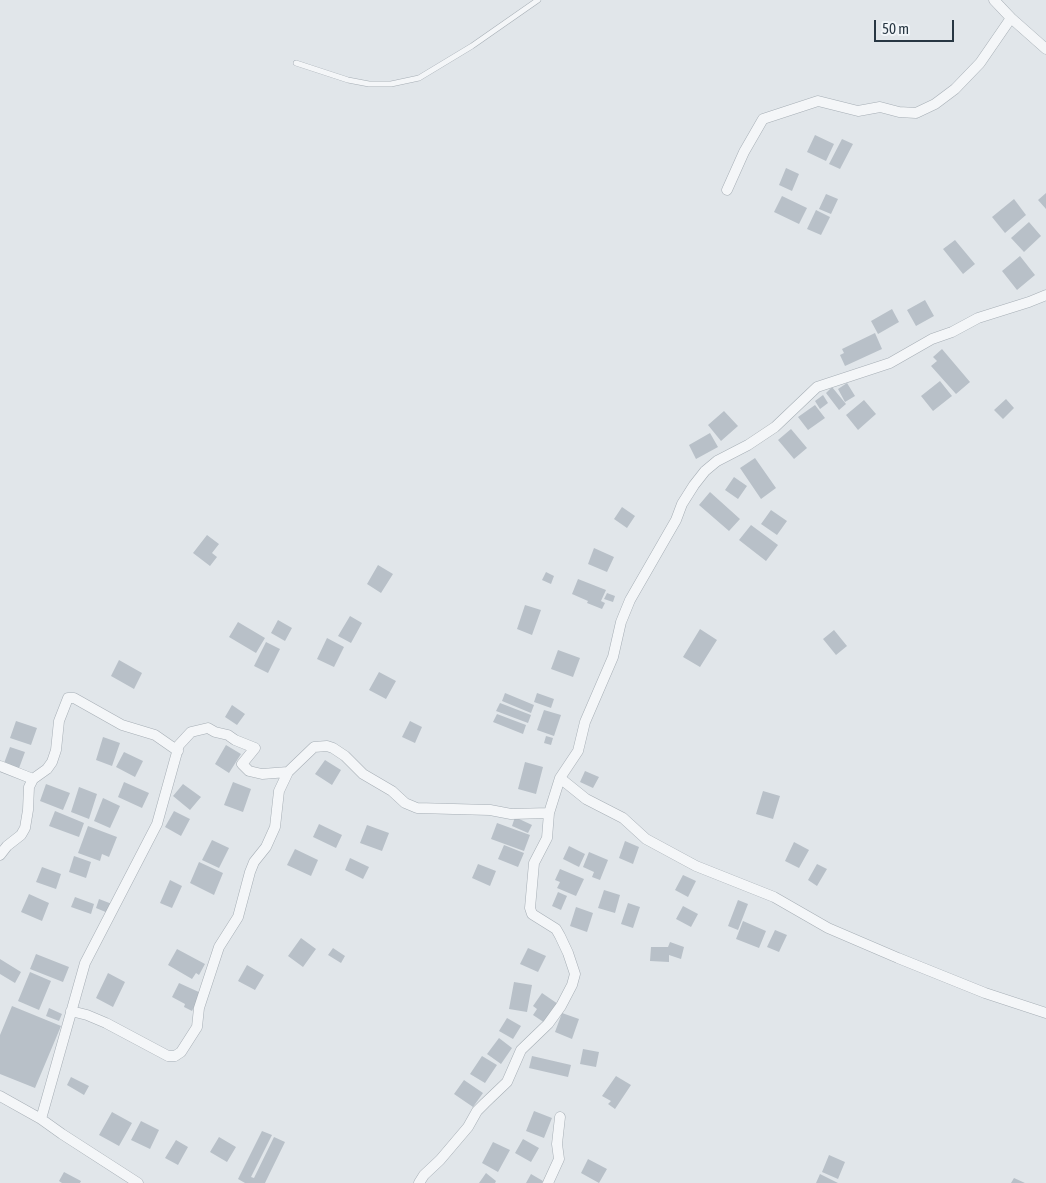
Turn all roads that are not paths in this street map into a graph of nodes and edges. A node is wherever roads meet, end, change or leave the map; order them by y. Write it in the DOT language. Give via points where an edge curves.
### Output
graph roads {
  1 [pos="538,0"];
  2 [pos="994,0"];
  3 [pos="1011,18"];
  4 [pos="1046,49"];
  5 [pos="296,63"];
  6 [pos="727,190"];
  7 [pos="1046,295"];
  8 [pos="178,751"];
  9 [pos="0,766"];
  10 [pos="288,772"];
  11 [pos="33,778"];
  12 [pos="560,778"];
  13 [pos="549,813"];
  14 [pos="0,856"];
  15 [pos="71,1011"];
  16 [pos="1046,1013"];
  17 [pos="0,1096"];
  18 [pos="560,1116"];
  19 [pos="41,1118"];
  20 [pos="138,1183"];
  21 [pos="419,1183"];
  22 [pos="548,1183"];
  1 -- 5 [label="lane" via="419,78 391,84 369,84"];
  2 -- 3 [label="street"];
  3 -- 4 [label="street"];
  3 -- 6 [label="street" via="980,63 955,89 916,113 880,107 858,111 814,101 763,118"];
  7 -- 12 [label="street" via="978,318 890,363 817,387 769,432 705,471 682,504 630,600 613,657 585,722 578,751"];
  8 -- 10 [label="street" via="179,745 191,732 208,728 255,748 242,764 253,773"];
  8 -- 11 [label="street" via="155,735 122,725 71,697 66,700 59,721 52,762"];
  8 -- 15 [label="street" via="157,824 85,964"];
  9 -- 11 [label="street"];
  10 -- 13 [label="street" via="309,749 327,746 345,756 363,774 405,803 418,808"];
  10 -- 15 [label="street" via="279,791 275,827 266,848 254,862 238,917 219,947 196,1027 180,1052 168,1056 106,1023"];
  11 -- 14 [label="street" via="29,787 25,828"];
  12 -- 13 [label="street"];
  12 -- 16 [label="street" via="586,799 623,818 646,839 696,866 774,897 828,928 898,958 985,993"];
  13 -- 21 [label="street" via="547,838 534,863 530,908 532,914 556,929 560,936 575,974 572,985 548,1024 521,1050 507,1082 477,1111 468,1127"];
  15 -- 19 [label="street"];
  17 -- 19 [label="street"];
  18 -- 22 [label="street" via="559,1159"];
  19 -- 20 [label="street"];
}
